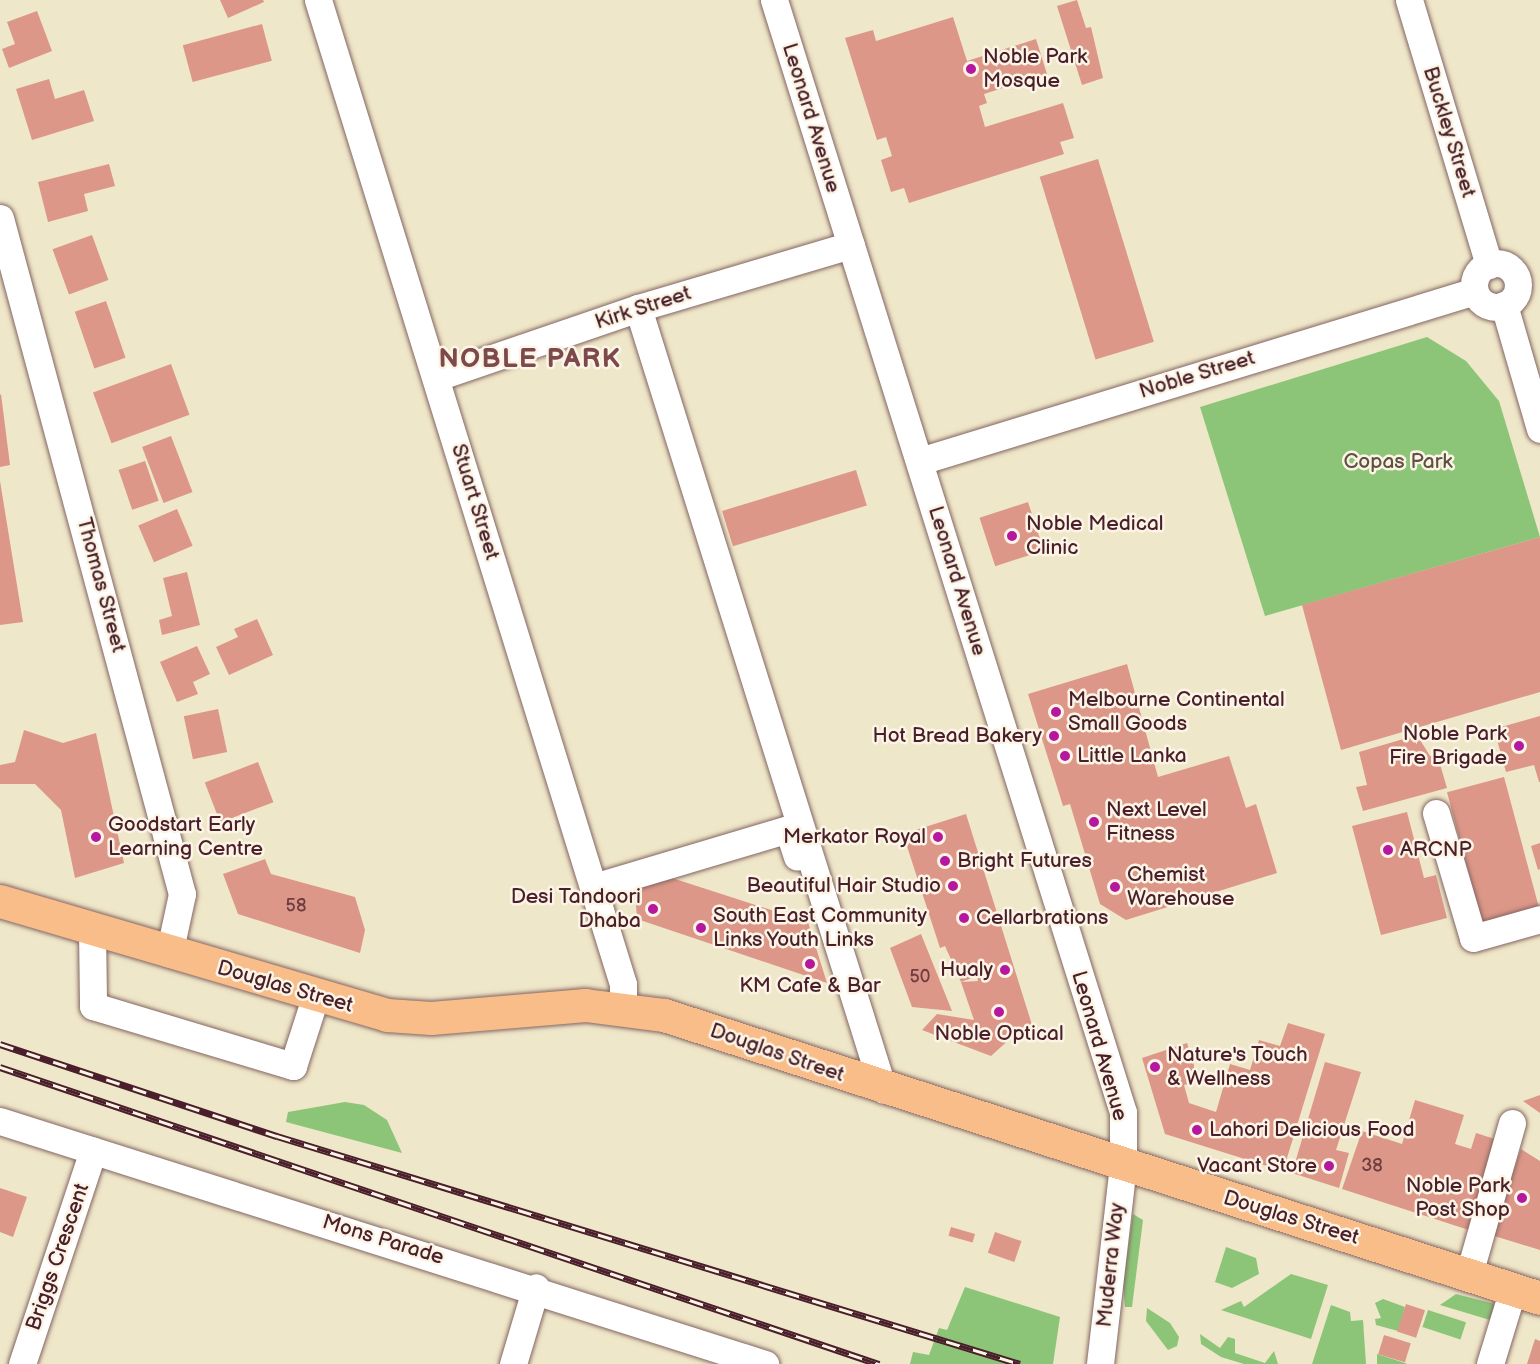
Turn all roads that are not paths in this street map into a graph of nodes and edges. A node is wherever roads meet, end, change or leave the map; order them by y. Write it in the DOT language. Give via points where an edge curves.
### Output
graph roads {
  1 [pos="318,0"];
  2 [pos="774,0"];
  3 [pos="1409,0"];
  4 [pos="0,218"];
  5 [pos="851,245"];
  6 [pos="1488,265"];
  7 [pos="1528,274"];
  8 [pos="9,276"];
  9 [pos="1475,291"];
  10 [pos="1504,305"];
  11 [pos="638,308"];
  12 [pos="437,377"];
  13 [pos="1540,429"];
  14 [pos="920,461"];
  15 [pos="1436,813"];
  16 [pos="594,887"];
  17 [pos="0,901"];
  18 [pos="1540,920"];
  19 [pos="92,930"];
  20 [pos="169,954"];
  21 [pos="316,995"];
  22 [pos="623,1006"];
  23 [pos="870,1085"];
  24 [pos="0,1121"];
  25 [pos="1512,1123"];
  26 [pos="93,1151"];
  27 [pos="1124,1165"];
  28 [pos="1469,1274"];
  29 [pos="536,1287"];
  30 [pos="1526,1294"];
  31 [pos="22,1364"];
  32 [pos="513,1364"];
  33 [pos="765,1364"];
  34 [pos="1100,1364"];
  35 [pos="1491,1364"];
  1 -- 12 [label="street, Stuart Street"];
  2 -- 5 [label="street, Leonard Avenue"];
  3 -- 6 [label="street, Buckley Street"];
  4 -- 8 [label="street, Thomas Street"];
  5 -- 11 [label="street, Kirk Street"];
  5 -- 14 [label="street, Leonard Avenue"];
  6 -- 7 [label="street" via="1504,265"];
  6 -- 9 [label="street" via="1478,274"];
  7 -- 10 [label="street"];
  8 -- 20 [label="street, Thomas Street" via="182,894"];
  9 -- 10 [label="street" via="1489,306"];
  9 -- 14 [label="street, Noble Street"];
  10 -- 13 [label="street"];
  11 -- 12 [label="street, Kirk Street"];
  11 -- 23 [label="street"];
  12 -- 16 [label="street, Stuart Street"];
  14 -- 27 [label="street, Leonard Avenue" via="1123,1112"];
  15 -- 18 [label="street" via="1473,938"];
  16 -- 22 [label="street, Stuart Street" via="623,984"];
  16 -- 23 [label="street" via="788,829"];
  17 -- 19 [label="main road, Douglas Street"];
  19 -- 20 [label="main road, Douglas Street"];
  19 -- 21 [label="street" via="93,1006 293,1066"];
  20 -- 21 [label="main road, Douglas Street"];
  21 -- 22 [label="main road, Douglas Street" via="387,1015 431,1018"];
  22 -- 23 [label="main road, Douglas Street" via="676,1018"];
  23 -- 27 [label="main road, Douglas Street"];
  24 -- 26 [label="street, Mons Parade"];
  25 -- 28 [label="street"];
  26 -- 29 [label="street, Mons Parade"];
  26 -- 31 [label="street, Briggs Crescent"];
  27 -- 28 [label="main road, Douglas Street"];
  27 -- 34 [label="street, Muderra Way"];
  28 -- 30 [label="main road, Douglas Street"];
  29 -- 32 [label="street"];
  29 -- 33 [label="street, Mons Parade"];
  30 -- 35 [label="street"];
}
